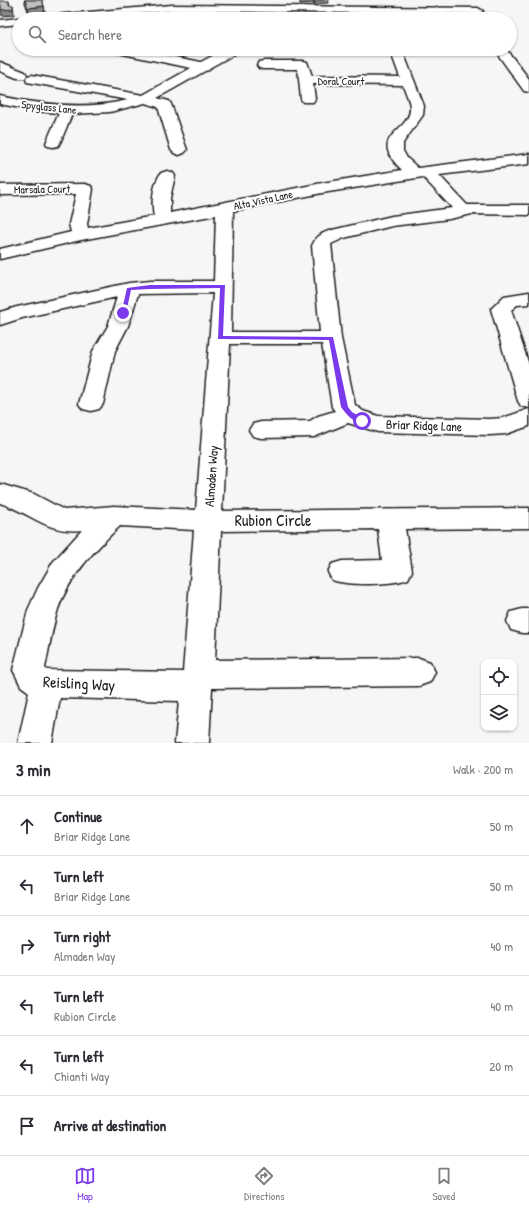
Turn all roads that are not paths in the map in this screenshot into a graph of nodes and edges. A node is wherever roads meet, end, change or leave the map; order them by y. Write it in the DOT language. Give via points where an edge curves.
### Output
graph roads {
  1 [pos="116,0"];
  2 [pos="372,0"];
  3 [pos="470,0"];
  4 [pos="124,11"];
  5 [pos="113,12"];
  6 [pos="219,12"];
  7 [pos="377,12"];
  8 [pos="478,12"];
  9 [pos="12,22"];
  10 [pos="0,23"];
  11 [pos="154,56"];
  12 [pos="222,56"];
  13 [pos="396,56"];
  14 [pos="505,56"];
  15 [pos="263,65"];
  16 [pos="0,66"];
  17 [pos="205,66"];
  18 [pos="306,80"];
  19 [pos="408,81"];
  20 [pos="529,88"];
  21 [pos="146,99"];
  22 [pos="308,99"];
  23 [pos="0,100"];
  24 [pos="67,110"];
  25 [pos="53,143"];
  26 [pos="180,150"];
  27 [pos="529,160"];
  28 [pos="421,172"];
  29 [pos="167,176"];
  30 [pos="0,190"];
  31 [pos="225,208"];
  32 [pos="529,210"];
  33 [pos="463,211"];
  34 [pos="163,220"];
  35 [pos="81,235"];
  36 [pos="0,254"];
  37 [pos="223,287"];
  38 [pos="129,289"];
  39 [pos="529,298"];
  40 [pos="0,319"];
  41 [pos="220,338"];
  42 [pos="331,338"];
  43 [pos="529,401"];
  44 [pos="91,404"];
  45 [pos="350,414"];
  46 [pos="529,417"];
  47 [pos="261,430"];
  48 [pos="0,494"];
  49 [pos="114,516"];
  50 [pos="529,518"];
  51 [pos="390,519"];
  52 [pos="208,521"];
  53 [pos="342,572"];
  54 [pos="419,672"];
  55 [pos="198,680"];
  56 [pos="47,684"];
  57 [pos="35,743"];
  58 [pos="192,743"];
  1 -- 4 [label="street"];
  2 -- 7 [label="street"];
  3 -- 8 [label="street"];
  4 -- 5 [label="street"];
  4 -- 6 [label="street" via="172,8"];
  9 -- 10 [label="street"];
  11 -- 17 [label="street"];
  12 -- 17 [label="street, Spyglass Lane"];
  13 -- 19 [label="street"];
  14 -- 20 [label="street"];
  15 -- 18 [label="street, Doral Court" via="303,65"];
  16 -- 21 [label="street, Spyglass Lane" via="27,77"];
  17 -- 21 [label="street, Spyglass Lane"];
  18 -- 19 [label="street, Doral Court"];
  18 -- 22 [label="street"];
  19 -- 28 [label="street" via="418,111 412,123 397,138 395,146 399,158"];
  21 -- 24 [label="street, Spyglass Lane" via="81,111"];
  21 -- 26 [label="street" via="164,104"];
  23 -- 24 [label="street, Spyglass Lane" via="36,108"];
  24 -- 25 [label="street"];
  27 -- 28 [label="street, Alta Vista Lane"];
  28 -- 31 [label="street, Alta Vista Lane" via="322,188"];
  28 -- 33 [label="street"];
  29 -- 34 [label="street" via="160,199"];
  30 -- 35 [label="street, Marsala Court" via="85,189 78,224"];
  31 -- 34 [label="street, Alta Vista Lane"];
  31 -- 37 [label="street, Almaden Way"];
  32 -- 33 [label="street"];
  33 -- 42 [label="street" via="392,222 338,234 323,241 321,246"];
  34 -- 35 [label="street, Alta Vista Lane"];
  35 -- 36 [label="street, Alta Vista Lane"];
  37 -- 38 [label="street"];
  37 -- 41 [label="street, Almaden Way"];
  38 -- 40 [label="street"];
  38 -- 44 [label="street" via="118,326 104,351"];
  39 -- 43 [label="street" via="511,300 501,309"];
  41 -- 42 [label="street"];
  41 -- 52 [label="street, Almaden Way"];
  42 -- 45 [label="street" via="344,407"];
  45 -- 46 [label="street, Briar Ridge Lane" via="362,421 378,424 490,428 506,426"];
  45 -- 47 [label="street" via="314,429"];
  48 -- 49 [label="street, Rubion Circle" via="25,501 59,520"];
  49 -- 52 [label="street, Rubion Circle"];
  49 -- 56 [label="street, Reisling Way" via="76,552 61,572 43,611 29,670 37,682"];
  50 -- 51 [label="street, Rubion Circle"];
  51 -- 52 [label="street, Rubion Circle"];
  51 -- 53 [label="street" via="398,571"];
  52 -- 55 [label="street, Almaden Way"];
  54 -- 55 [label="street, Reisling Way" via="300,674"];
  55 -- 56 [label="street, Reisling Way"];
  55 -- 58 [label="street, Almaden Way"];
  56 -- 57 [label="street"];
}
